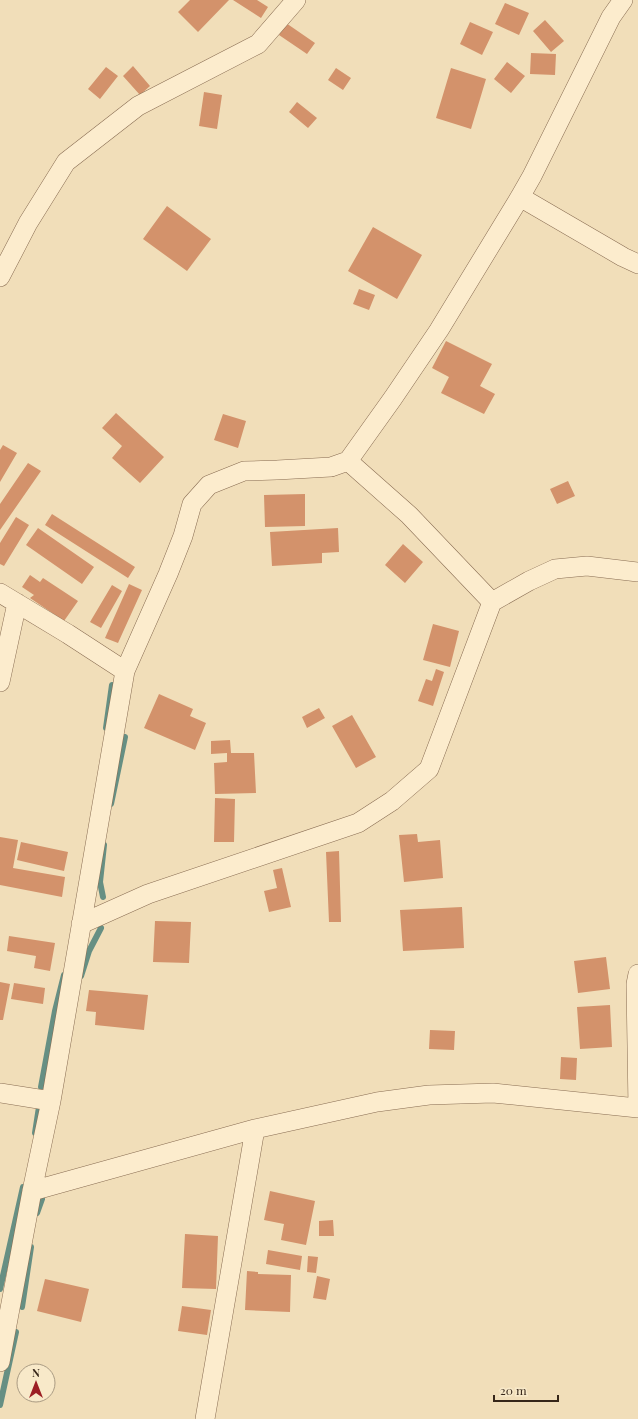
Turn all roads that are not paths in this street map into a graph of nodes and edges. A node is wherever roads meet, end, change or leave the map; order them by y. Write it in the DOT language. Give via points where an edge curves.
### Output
graph roads {
  1 [pos="296,0"];
  2 [pos="623,0"];
  3 [pos="520,198"];
  4 [pos="638,264"];
  5 [pos="0,277"];
  6 [pos="348,460"];
  7 [pos="638,572"];
  8 [pos="0,593"];
  9 [pos="492,602"];
  10 [pos="17,603"];
  11 [pos="125,671"];
  12 [pos="0,682"];
  13 [pos="81,924"];
  14 [pos="638,974"];
  15 [pos="0,1093"];
  16 [pos="51,1101"];
  17 [pos="638,1108"];
  18 [pos="255,1129"];
  19 [pos="32,1191"];
  20 [pos="0,1362"];
  21 [pos="205,1419"];
  1 -- 5 [label="street" via="258,44 138,106 66,162 28,223"];
  2 -- 3 [label="street"];
  3 -- 4 [label="street"];
  3 -- 6 [label="street" via="439,330"];
  6 -- 9 [label="street" via="409,515"];
  6 -- 11 [label="street" via="331,467 244,471 209,486 192,504 168,574"];
  7 -- 9 [label="street" via="587,566 555,569"];
  8 -- 10 [label="street"];
  9 -- 13 [label="street" via="429,769 392,801 358,823 148,894"];
  10 -- 11 [label="street"];
  10 -- 12 [label="street"];
  11 -- 13 [label="street"];
  13 -- 16 [label="street"];
  14 -- 17 [label="street"];
  15 -- 16 [label="street"];
  16 -- 19 [label="street"];
  17 -- 18 [label="street" via="493,1093 429,1095 378,1102"];
  18 -- 19 [label="street"];
  18 -- 21 [label="street"];
  19 -- 20 [label="street"];
}
